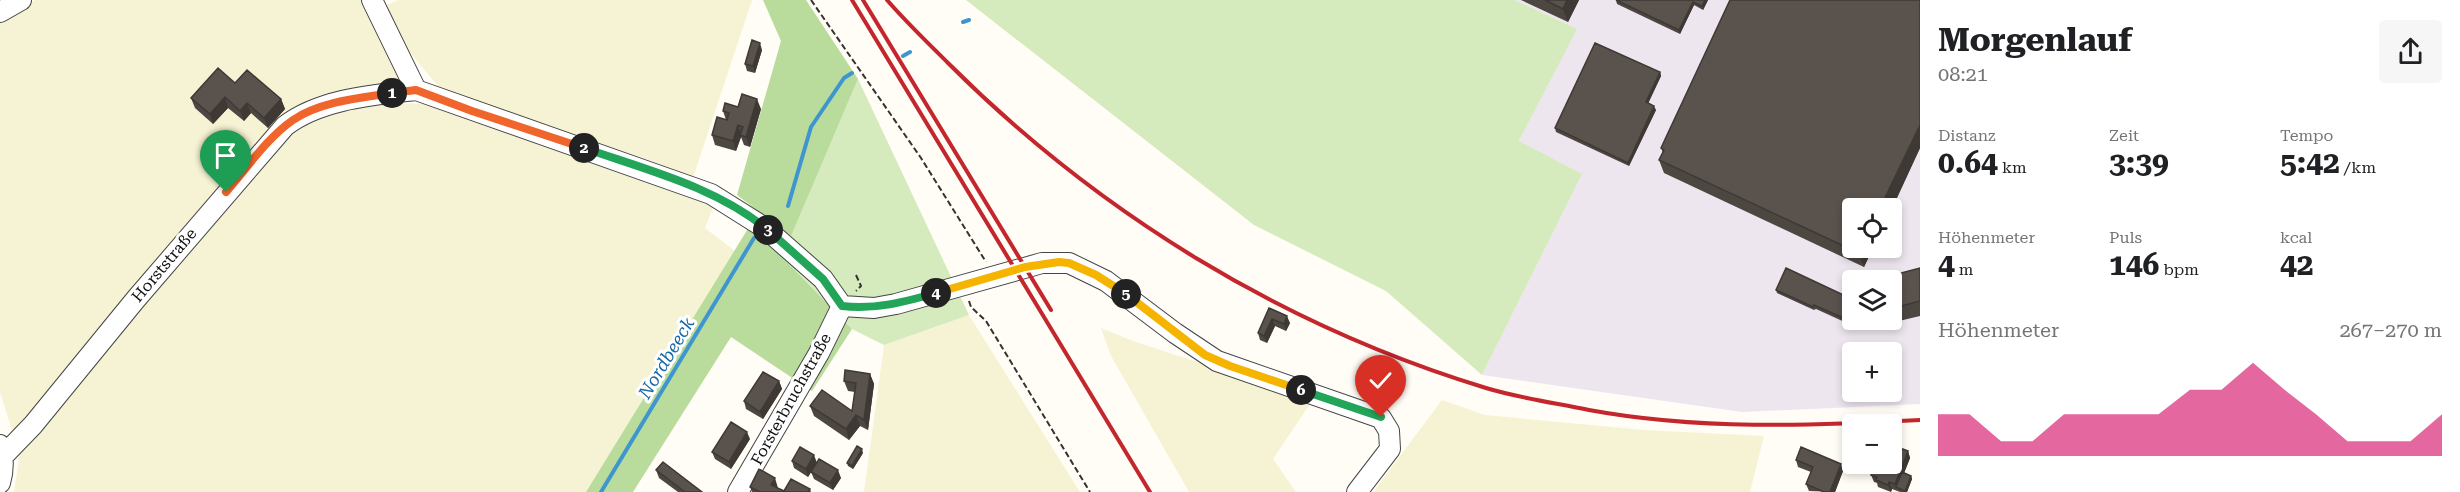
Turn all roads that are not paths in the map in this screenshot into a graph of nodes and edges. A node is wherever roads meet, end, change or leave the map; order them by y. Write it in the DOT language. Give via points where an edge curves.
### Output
graph roads {
  1 [pos="21,0"];
  2 [pos="372,0"];
  3 [pos="0,12"];
  4 [pos="416,90"];
  5 [pos="842,306"];
  6 [pos="2,450"];
  7 [pos="0,483"];
  8 [pos="738,492"];
  9 [pos="1357,492"];
  1 -- 3 [label="street"];
  2 -- 4 [label="street"];
  4 -- 5 [label="street" via="711,194 765,228 823,279"];
  4 -- 6 [label="street, Horststraße" via="332,105 299,116 285,126 33,425"];
  5 -- 8 [label="street, Forsterbruchstraße"];
  5 -- 9 [label="street" via="874,308 896,304 1042,263 1069,263 1106,281 1217,361 1381,417 1389,431 1390,449"];
  6 -- 7 [label="street"];
}
